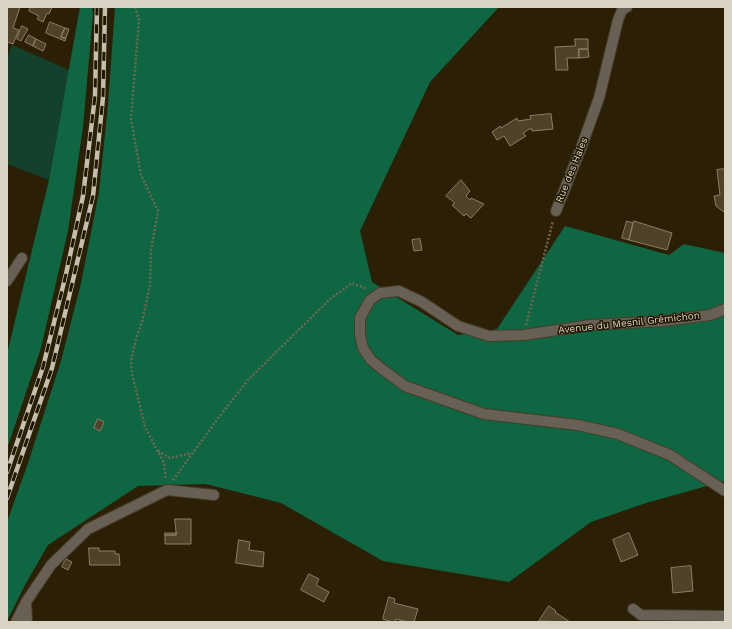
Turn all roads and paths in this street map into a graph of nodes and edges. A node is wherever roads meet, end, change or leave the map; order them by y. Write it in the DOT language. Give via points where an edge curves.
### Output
graph roads {
  1 [pos="136,7"];
  2 [pos="627,7"];
  3 [pos="556,211"];
  4 [pos="22,258"];
  5 [pos="7,281"];
  6 [pos="380,293"];
  7 [pos="725,309"];
  8 [pos="524,335"];
  9 [pos="158,451"];
  10 [pos="193,453"];
  11 [pos="167,490"];
  12 [pos="725,491"];
  13 [pos="214,495"];
  14 [pos="26,602"];
  15 [pos="633,609"];
  16 [pos="725,616"];
  17 [pos="16,622"];
  18 [pos="27,622"];
  1 -- 9 [label="path" via="139,20 131,118 140,175 158,211 151,250 150,285 131,360 144,426"];
  2 -- 3 [label="street, Rue des Haies" via="622,10 618,20 599,98"];
  3 -- 8 [label="path, Rue des Haies"];
  4 -- 5 [label="street"];
  6 -- 8 [label="street, Avenue du Mesnil Grémichon" via="398,291 422,302 458,326 489,336"];
  6 -- 10 [label="path" via="352,283 330,299 248,380"];
  6 -- 12 [label="street" via="370,300 360,318 363,348 371,360 405,386 484,414 578,425 618,434 670,455"];
  7 -- 8 [label="street, Avenue du Mesnil Grémichon" via="710,315 664,321 591,325"];
  9 -- 10 [label="path" via="170,458"];
  9 -- 11 [label="path" via="164,463"];
  10 -- 11 [label="path"];
  11 -- 13 [label="street"];
  11 -- 14 [label="street" via="88,529 51,565"];
  14 -- 17 [label="street"];
  14 -- 18 [label="street"];
  15 -- 16 [label="street" via="641,615"];
}
